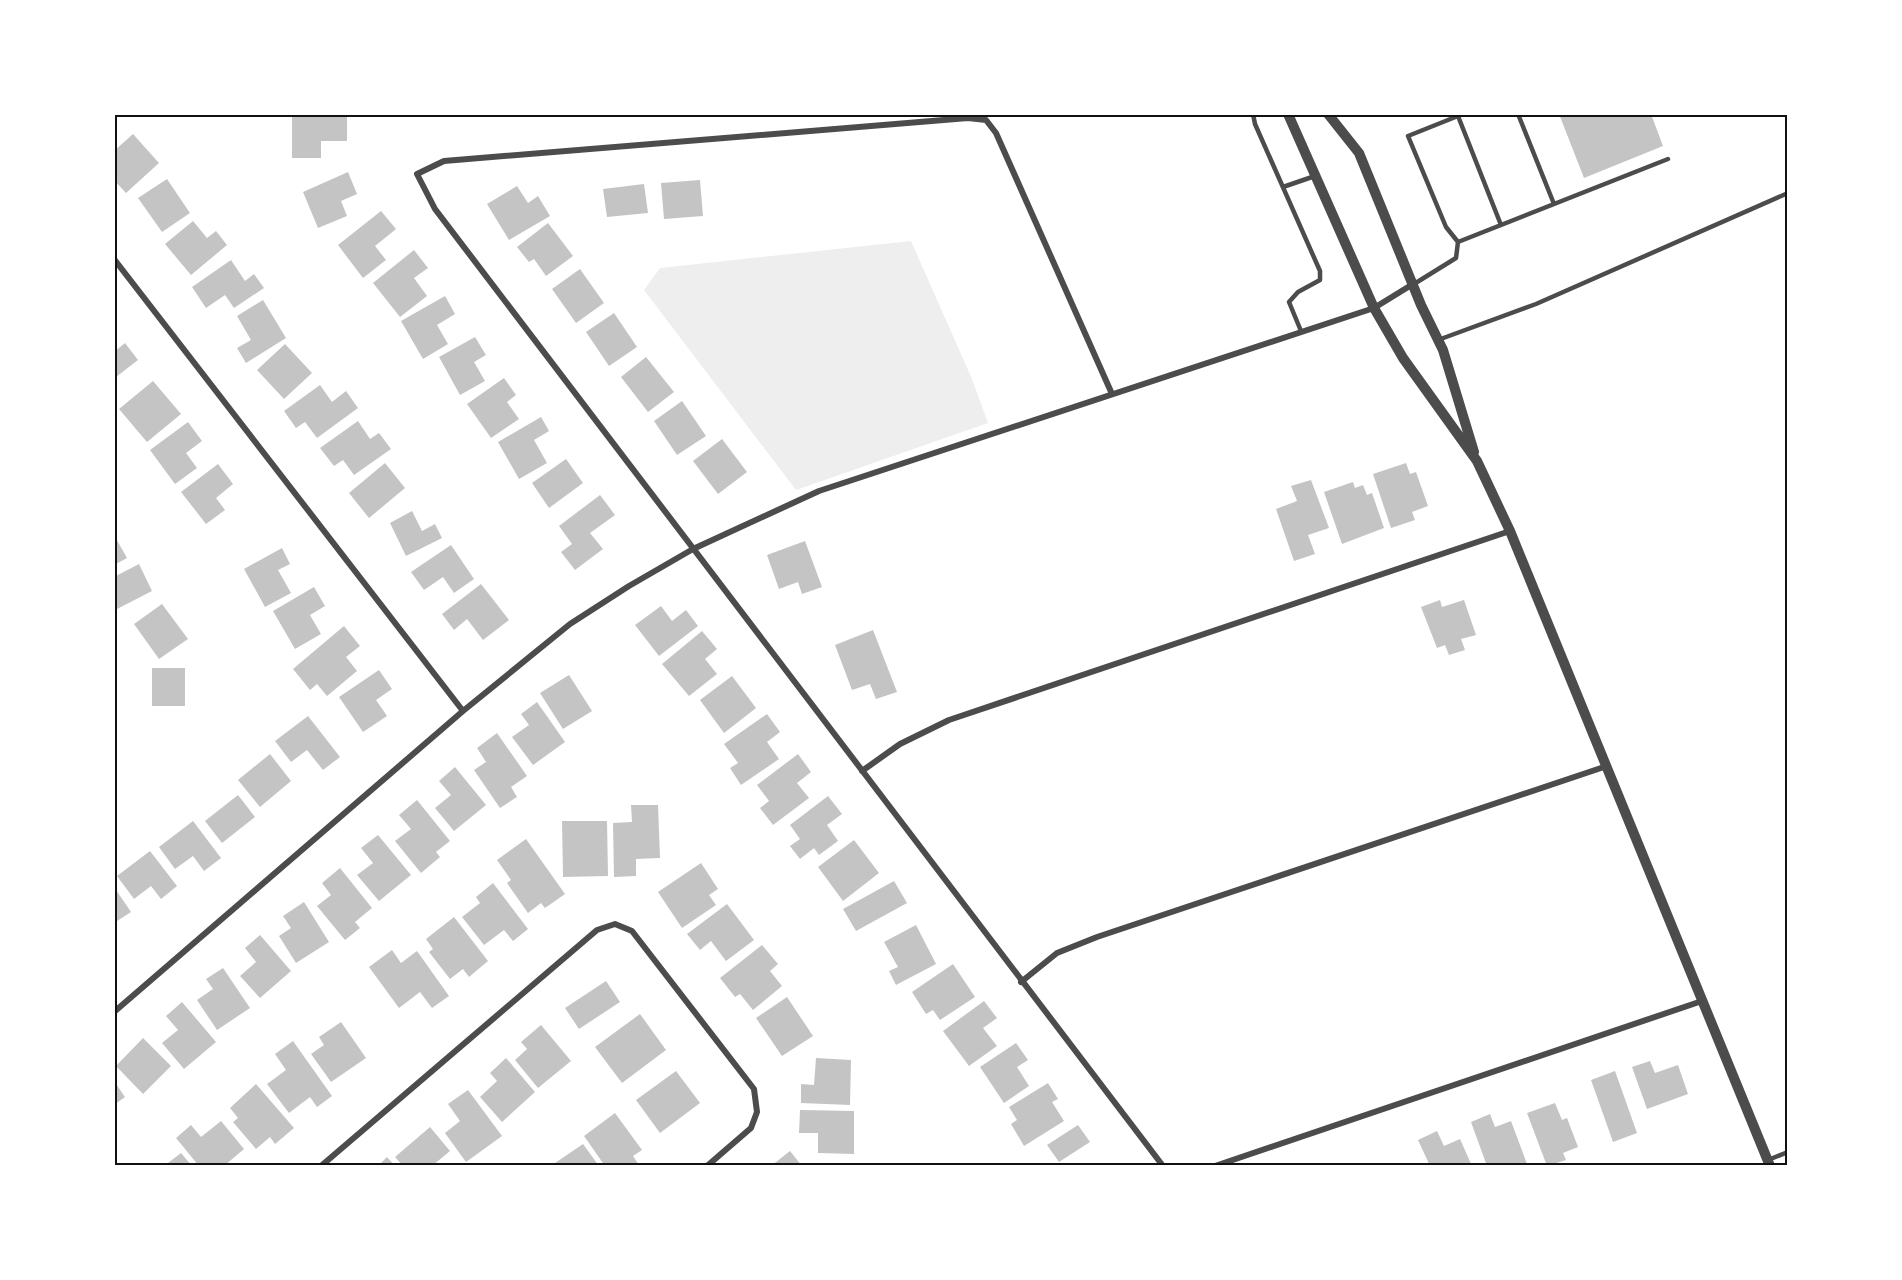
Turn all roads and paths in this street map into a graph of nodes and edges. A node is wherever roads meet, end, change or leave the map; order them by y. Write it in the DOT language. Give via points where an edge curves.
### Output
graph roads {
  1 [pos="1253,114"];
  2 [pos="1288,114"];
  3 [pos="1328,114"];
  4 [pos="1518,114"];
  5 [pos="1461,115"];
  6 [pos="1668,159"];
  7 [pos="1316,175"];
  8 [pos="1283,187"];
  9 [pos="1788,193"];
  10 [pos="1554,204"];
  11 [pos="1501,225"];
  12 [pos="1458,242"];
  13 [pos="114,259"];
  14 [pos="1414,284"];
  15 [pos="1374,308"];
  16 [pos="1301,332"];
  17 [pos="1438,340"];
  18 [pos="1112,393"];
  19 [pos="1477,461"];
  20 [pos="1510,531"];
  21 [pos="693,549"];
  22 [pos="463,711"];
  23 [pos="1607,766"];
  24 [pos="862,771"];
  25 [pos="1021,982"];
  26 [pos="1702,1001"];
  27 [pos="114,1012"];
  28 [pos="1788,1152"];
  29 [pos="1769,1163"];
  30 [pos="321,1166"];
  31 [pos="707,1166"];
  32 [pos="1162,1166"];
  33 [pos="1215,1166"];
  1 -- 8 [label="lane"];
  2 -- 7 [label="street"];
  3 -- 14 [label="street" via="1359,153"];
  4 -- 10 [label="lane"];
  5 -- 11 [label="lane"];
  5 -- 12 [label="lane" via="1408,136 1446,227"];
  6 -- 10 [label="lane"];
  7 -- 8 [label="lane"];
  7 -- 15 [label="street"];
  8 -- 16 [label="lane" via="1320,270 1320,280 1289,302"];
  9 -- 17 [label="lane" via="1536,304"];
  10 -- 11 [label="lane"];
  11 -- 12 [label="lane"];
  12 -- 14 [label="lane" via="1456,258"];
  13 -- 22 [label="street"];
  14 -- 15 [label="street"];
  14 -- 17 [label="street"];
  15 -- 16 [label="street"];
  15 -- 19 [label="street" via="1403,358"];
  16 -- 18 [label="street"];
  17 -- 19 [label="street"];
  18 -- 21 [label="street" via="819,492"];
  18 -- 21 [label="street" via="996,133 986,120 968,118 444,161 417,174 435,209"];
  19 -- 20 [label="street"];
  20 -- 23 [label="street"];
  20 -- 24 [label="street" via="949,720 900,744"];
  21 -- 22 [label="street" via="570,624"];
  21 -- 24 [label="street"];
  22 -- 27 [label="street"];
  23 -- 25 [label="street" via="1097,937 1057,953"];
  23 -- 26 [label="street"];
  24 -- 25 [label="street"];
  25 -- 32 [label="street"];
  26 -- 29 [label="street"];
  26 -- 33 [label="street"];
  28 -- 29 [label="lane"];
  30 -- 31 [label="street" via="597,930 615,924 632,931 754,1089 757,1112 751,1128"];
}
